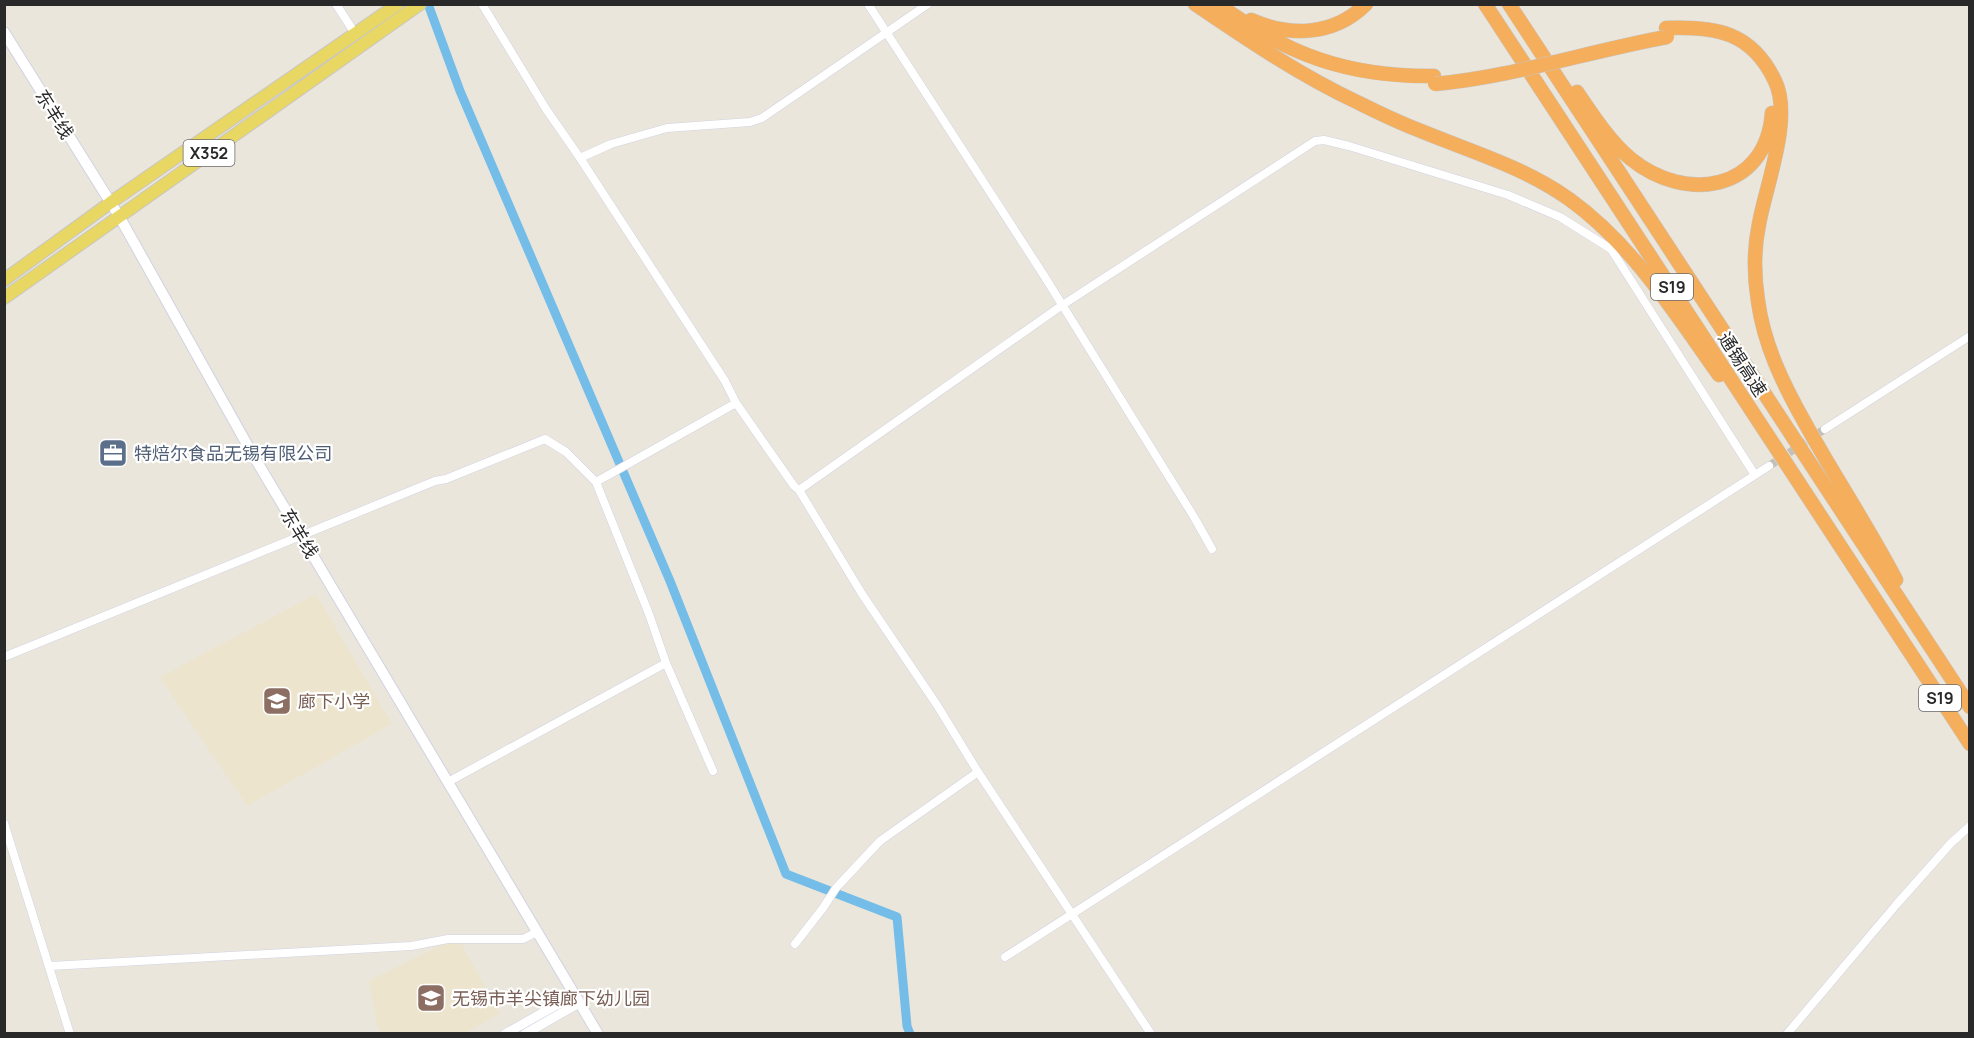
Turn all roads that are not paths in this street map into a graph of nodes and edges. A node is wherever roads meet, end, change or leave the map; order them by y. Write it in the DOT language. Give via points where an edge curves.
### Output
graph roads {
  1 [pos="336,4"];
  2 [pos="398,4"];
  3 [pos="482,4"];
  4 [pos="868,4"];
  5 [pos="928,4"];
  6 [pos="1195,4"];
  7 [pos="1366,4"];
  8 [pos="1485,4"];
  9 [pos="1509,4"];
  10 [pos="1515,4"];
  11 [pos="417,7"];
  12 [pos="1218,9"];
  13 [pos="4,32"];
  14 [pos="887,33"];
  15 [pos="1666,33"];
  16 [pos="356,35"];
  17 [pos="580,158"];
  18 [pos="110,203"];
  19 [pos="119,216"];
  20 [pos="4,280"];
  21 [pos="4,297"];
  22 [pos="1061,306"];
  23 [pos="1970,336"];
  24 [pos="736,403"];
  25 [pos="1825,429"];
  26 [pos="1769,466"];
  27 [pos="1755,475"];
  28 [pos="596,482"];
  29 [pos="799,490"];
  30 [pos="1809,496"];
  31 [pos="301,536"];
  32 [pos="1212,549"];
  33 [pos="1878,558"];
  34 [pos="4,657"];
  35 [pos="666,663"];
  36 [pos="1970,707"];
  37 [pos="1970,744"];
  38 [pos="712,771"];
  39 [pos="978,772"];
  40 [pos="448,782"];
  41 [pos="4,824"];
  42 [pos="1970,826"];
  43 [pos="1072,914"];
  44 [pos="537,932"];
  45 [pos="795,944"];
  46 [pos="1005,957"];
  47 [pos="50,966"];
  48 [pos="577,999"];
  49 [pos="70,1034"];
  50 [pos="505,1034"];
  51 [pos="525,1034"];
  52 [pos="597,1034"];
  53 [pos="1151,1034"];
  54 [pos="1788,1034"];
  1 -- 16 [label="street"];
  2 -- 16 [label="main road, X352"];
  3 -- 17 [label="street"];
  4 -- 14 [label="street"];
  5 -- 14 [label="street"];
  6 -- 12 [label="highway"];
  7 -- 12 [label="highway" via="1329,28 1297,32"];
  8 -- 30 [label="highway, 通锡高速 / S19"];
  9 -- 33 [label="highway, 通锡高速 / S19"];
  10 -- 15 [label="highway" via="1596,119 1631,159 1661,178 1680,183 1698,186 1732,178 1756,159 1770,131 1772,102 1763,74 1754,60 1728,41 1710,35"];
  11 -- 19 [label="main road, X352"];
  12 -- 15 [label="highway" via="1297,52 1338,67 1434,80"];
  12 -- 30 [label="highway" via="1268,53 1358,103 1521,170 1577,206 1612,235 1660,292"];
  13 -- 18 [label="main road, 东羊线"];
  14 -- 17 [label="street" via="762,118 667,128 611,144"];
  14 -- 22 [label="street"];
  15 -- 33 [label="highway" via="1693,27 1735,36 1760,56 1776,83 1781,117 1756,249 1761,321 1789,394"];
  16 -- 18 [label="main road, X352"];
  17 -- 24 [label="street"];
  18 -- 19 [label="main road, 东羊线"];
  18 -- 20 [label="main road, X352"];
  19 -- 21 [label="main road, X352"];
  19 -- 31 [label="main road, 东羊线"];
  22 -- 27 [label="street" via="1315,141 1349,146 1508,195 1560,217 1611,249"];
  22 -- 29 [label="street"];
  22 -- 32 [label="street"];
  23 -- 25 [label="street"];
  24 -- 28 [label="street"];
  24 -- 29 [label="street"];
  26 -- 27 [label="street"];
  27 -- 43 [label="street"];
  28 -- 31 [label="street" via="566,452 545,439"];
  28 -- 35 [label="street"];
  29 -- 39 [label="street"];
  30 -- 37 [label="highway, 通锡高速 / S19"];
  31 -- 34 [label="street"];
  31 -- 40 [label="main road, 东羊线"];
  33 -- 36 [label="highway, 通锡高速 / S19"];
  35 -- 38 [label="street"];
  35 -- 40 [label="street"];
  39 -- 43 [label="street"];
  39 -- 45 [label="street" via="880,841 836,888"];
  40 -- 44 [label="main road, 东羊线"];
  41 -- 47 [label="street"];
  42 -- 54 [label="street" via="1896,905"];
  43 -- 46 [label="street"];
  43 -- 53 [label="street"];
  44 -- 47 [label="street" via="523,939 448,939 411,946"];
  44 -- 48 [label="main road, 东羊线"];
  47 -- 49 [label="street"];
  48 -- 50 [label="street"];
  48 -- 51 [label="street"];
  48 -- 52 [label="main road, 东羊线"];
}
